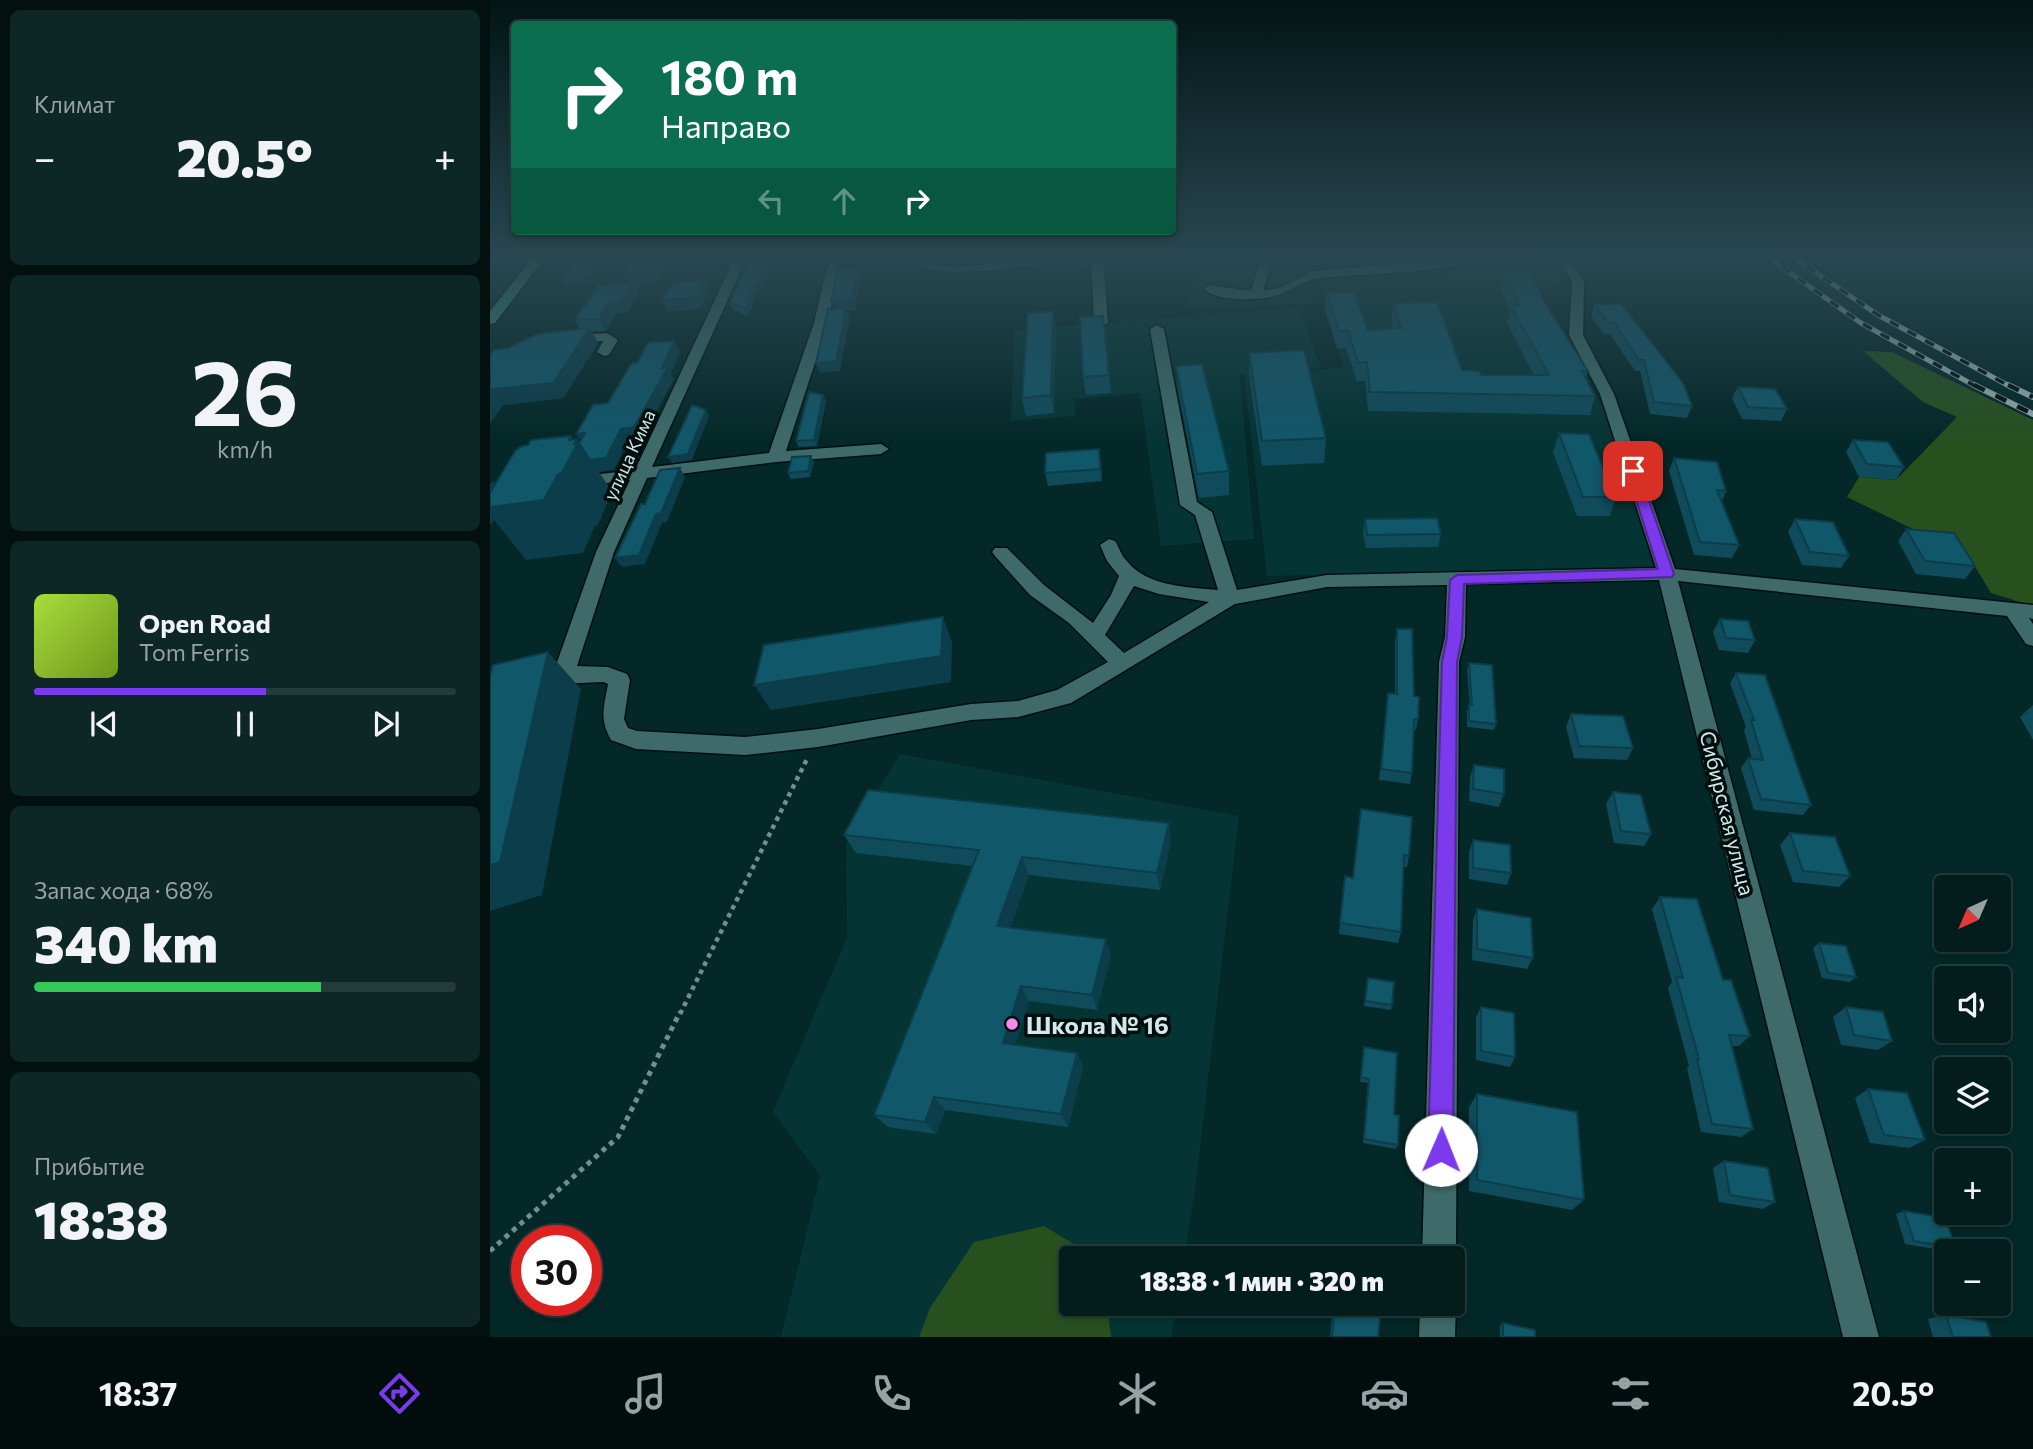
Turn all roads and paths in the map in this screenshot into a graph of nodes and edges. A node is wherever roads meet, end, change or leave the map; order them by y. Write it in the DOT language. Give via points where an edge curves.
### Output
graph roads {
  1 [pos="714,317"];
  2 [pos="822,317"];
  3 [pos="1101,317"];
  4 [pos="1576,317"];
  5 [pos="1101,323"];
  6 [pos="1157,329"];
  7 [pos="549,342"];
  8 [pos="604,352"];
  9 [pos="881,449"];
  10 [pos="776,457"];
  11 [pos="642,474"];
  12 [pos="559,485"];
  13 [pos="1109,545"];
  14 [pos="1001,552"];
  15 [pos="1667,574"];
  16 [pos="1129,575"];
  17 [pos="1457,580"];
  18 [pos="1230,598"];
  19 [pos="2023,611"];
  20 [pos="1095,635"];
  21 [pos="2033,639"];
  22 [pos="1122,664"];
  23 [pos="563,676"];
  24 [pos="490,690"];
  25 [pos="818,738"];
  26 [pos="1439,1246"];
  27 [pos="490,1251"];
  28 [pos="1438,1316"];
  29 [pos="1437,1337"];
  30 [pos="1861,1337"];
  1 -- 11 [label="street, улица Кима"];
  2 -- 10 [label="street"];
  3 -- 5 [label="street"];
  4 -- 15 [label="street, Сибирская улица" via="1576,335 1607,394"];
  6 -- 18 [label="street" via="1189,505 1203,512"];
  7 -- 8 [label="street" via="607,337 611,340"];
  9 -- 10 [label="street"];
  10 -- 11 [label="street"];
  11 -- 12 [label="street"];
  11 -- 23 [label="street, улица Кима" via="605,552"];
  13 -- 16 [label="street" via="1115,562"];
  14 -- 20 [label="street" via="1037,590"];
  15 -- 17 [label="street"];
  15 -- 19 [label="street"];
  15 -- 30 [label="street, Сибирская улица"];
  16 -- 18 [label="street" via="1154,586"];
  16 -- 20 [label="street"];
  17 -- 18 [label="street" via="1327,581"];
  17 -- 26 [label="street" via="1450,662"];
  18 -- 22 [label="street"];
  19 -- 21 [label="street"];
  20 -- 22 [label="street"];
  22 -- 25 [label="street" via="1063,697 1018,709 971,712"];
  23 -- 24 [label="street"];
  23 -- 25 [label="street" via="603,673 619,680 613,719 619,734 636,740 745,746"];
  25 -- 27 [label="path" via="618,1137"];
  28 -- 29 [label="street"];
}
